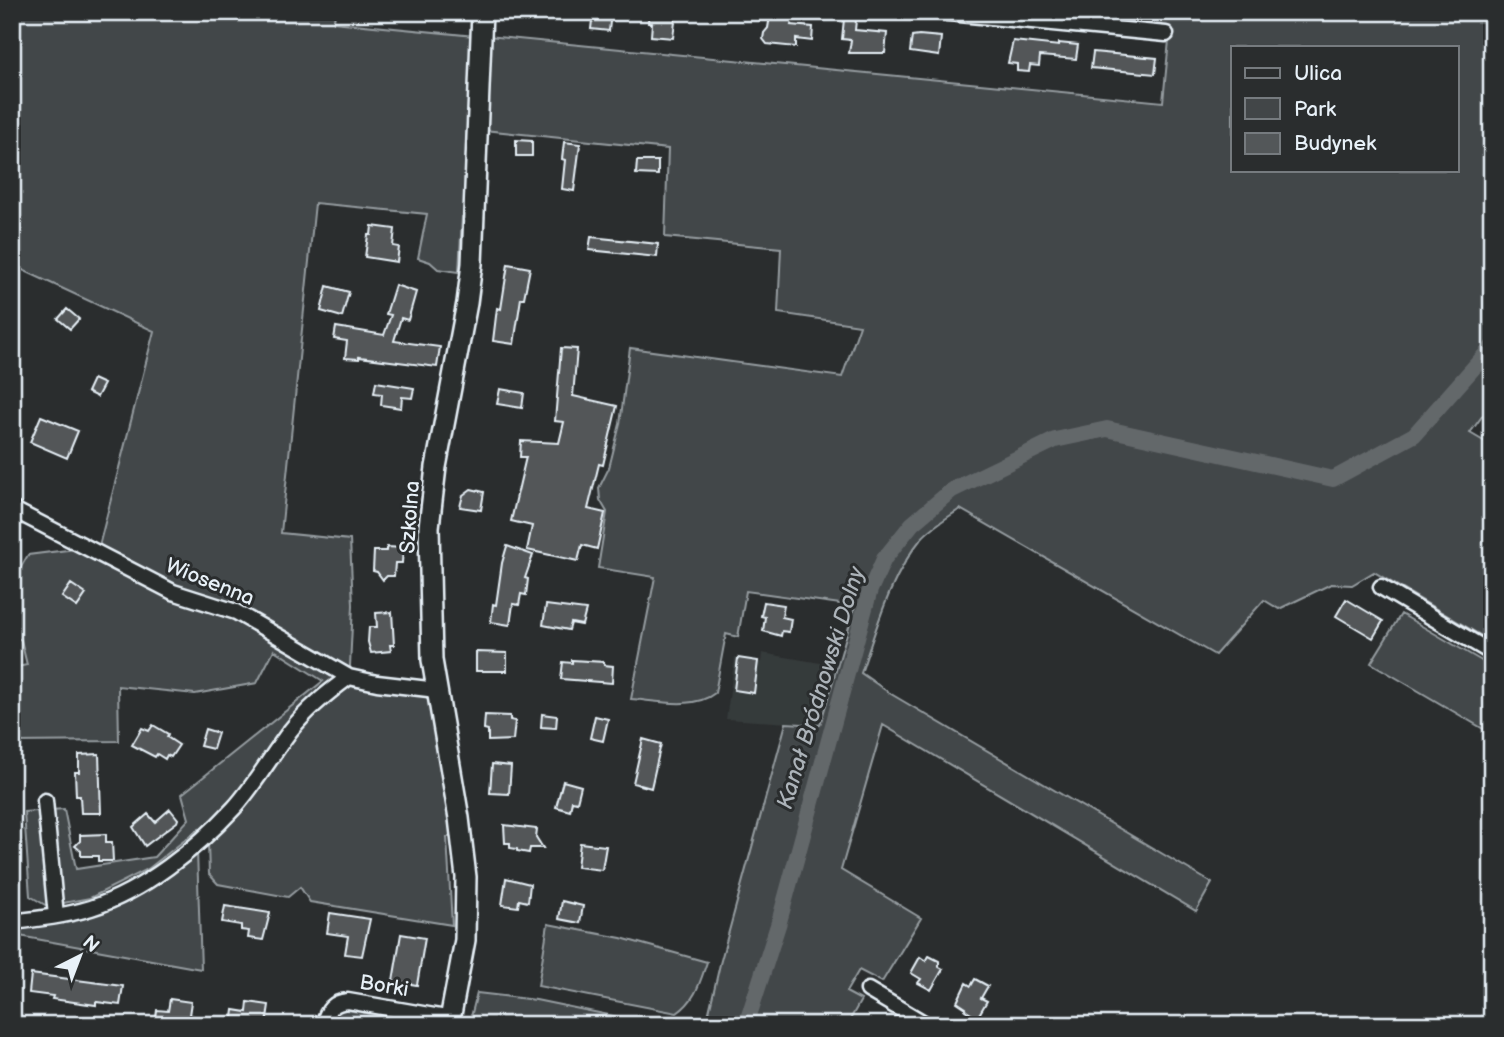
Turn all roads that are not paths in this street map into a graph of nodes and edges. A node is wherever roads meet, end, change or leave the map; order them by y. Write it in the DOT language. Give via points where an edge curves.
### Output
graph roads {
  1 [pos="482,12"];
  2 [pos="939,12"];
  3 [pos="1166,34"];
  4 [pos="12,509"];
  5 [pos="1381,586"];
  6 [pos="1492,653"];
  7 [pos="349,677"];
  8 [pos="436,690"];
  9 [pos="45,801"];
  10 [pos="56,916"];
  11 [pos="12,922"];
  12 [pos="868,990"];
  13 [pos="450,1022"];
  14 [pos="323,1025"];
  15 [pos="927,1025"];
  1 -- 8 [label="street, Szkolna" via="472,264 429,527"];
  2 -- 3 [label="street"];
  4 -- 7 [label="street, Wiosenna" via="173,592 236,612"];
  5 -- 6 [label="street"];
  7 -- 8 [label="street, Wiosenna"];
  7 -- 10 [label="street" via="292,728 234,807 178,858 116,899"];
  8 -- 13 [label="street, Szkolna" via="466,877 465,940"];
  9 -- 10 [label="street"];
  10 -- 11 [label="street"];
  12 -- 15 [label="street"];
  13 -- 14 [label="street, Borki" via="348,1001 330,1008"];
}
